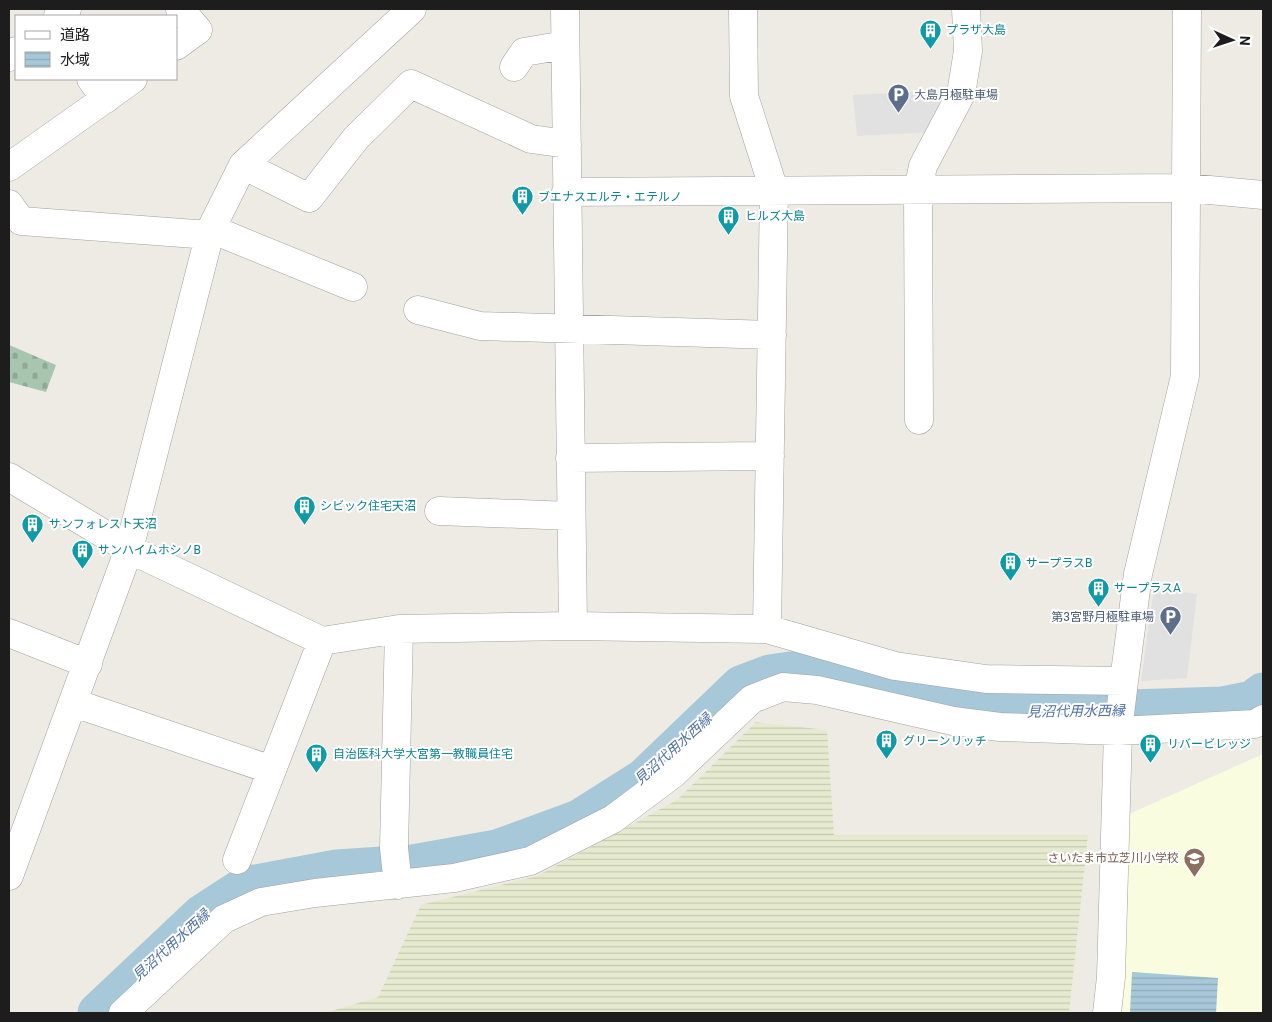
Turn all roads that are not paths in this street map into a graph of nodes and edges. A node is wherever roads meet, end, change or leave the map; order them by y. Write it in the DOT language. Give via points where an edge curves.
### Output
graph roads {
  1 [pos="180,9"];
  2 [pos="412,9"];
  3 [pos="565,9"];
  4 [pos="744,9"];
  5 [pos="966,9"];
  6 [pos="1187,9"];
  7 [pos="178,45"];
  8 [pos="565,45"];
  9 [pos="514,67"];
  10 [pos="130,80"];
  11 [pos="98,89"];
  12 [pos="567,144"];
  13 [pos="243,165"];
  14 [pos="9,167"];
  15 [pos="1188,188"];
  16 [pos="774,190"];
  17 [pos="918,190"];
  18 [pos="566,192"];
  19 [pos="1263,195"];
  20 [pos="13,221"];
  21 [pos="210,232"];
  22 [pos="353,286"];
  23 [pos="418,310"];
  24 [pos="569,328"];
  25 [pos="772,335"];
  26 [pos="919,420"];
  27 [pos="770,456"];
  28 [pos="570,458"];
  29 [pos="9,477"];
  30 [pos="439,511"];
  31 [pos="571,516"];
  32 [pos="129,549"];
  33 [pos="573,626"];
  34 [pos="767,629"];
  35 [pos="399,630"];
  36 [pos="9,633"];
  37 [pos="322,641"];
  38 [pos="88,664"];
  39 [pos="1124,681"];
  40 [pos="74,703"];
  41 [pos="1263,719"];
  42 [pos="1118,731"];
  43 [pos="272,770"];
  44 [pos="17,831"];
  45 [pos="237,860"];
  46 [pos="9,876"];
  47 [pos="398,885"];
  48 [pos="123,1013"];
  49 [pos="1107,1013"];
  1 -- 7 [label="street" via="198,30"];
  2 -- 13 [label="street"];
  3 -- 8 [label="street"];
  4 -- 16 [label="street" via="744,96"];
  5 -- 17 [label="street" via="968,51 961,94 923,166"];
  6 -- 15 [label="street"];
  8 -- 9 [label="street" via="524,52"];
  8 -- 12 [label="street"];
  10 -- 11 [label="street"];
  11 -- 14 [label="street"];
  12 -- 13 [label="street" via="531,139 411,84 356,138 309,198"];
  12 -- 18 [label="street"];
  13 -- 21 [label="street"];
  15 -- 17 [label="street"];
  15 -- 19 [label="street"];
  15 -- 39 [label="street" via="1185,376 1138,574"];
  16 -- 17 [label="street"];
  16 -- 18 [label="street"];
  16 -- 25 [label="street"];
  17 -- 26 [label="street"];
  18 -- 24 [label="street"];
  20 -- 21 [label="street"];
  21 -- 22 [label="street"];
  21 -- 32 [label="street"];
  23 -- 24 [label="street" via="480,326"];
  24 -- 25 [label="street"];
  24 -- 28 [label="street"];
  25 -- 27 [label="street"];
  27 -- 28 [label="street"];
  27 -- 34 [label="street"];
  28 -- 31 [label="street"];
  29 -- 32 [label="street"];
  30 -- 31 [label="street"];
  31 -- 33 [label="street"];
  32 -- 37 [label="street"];
  32 -- 38 [label="street"];
  33 -- 34 [label="street"];
  33 -- 35 [label="street"];
  34 -- 39 [label="street" via="895,666 986,679"];
  35 -- 37 [label="street"];
  35 -- 47 [label="street" via="394,848"];
  36 -- 38 [label="street"];
  37 -- 43 [label="street"];
  38 -- 40 [label="street"];
  39 -- 42 [label="street"];
  40 -- 43 [label="street"];
  40 -- 44 [label="street"];
  41 -- 42 [label="street" via="1255,724"];
  42 -- 47 [label="street" via="1048,730 953,721 817,690 783,687 752,699 673,774 613,819 530,861 454,878"];
  42 -- 49 [label="street" via="1112,977"];
  43 -- 45 [label="street"];
  44 -- 46 [label="street"];
  47 -- 48 [label="street" via="261,902 224,920"];
}
